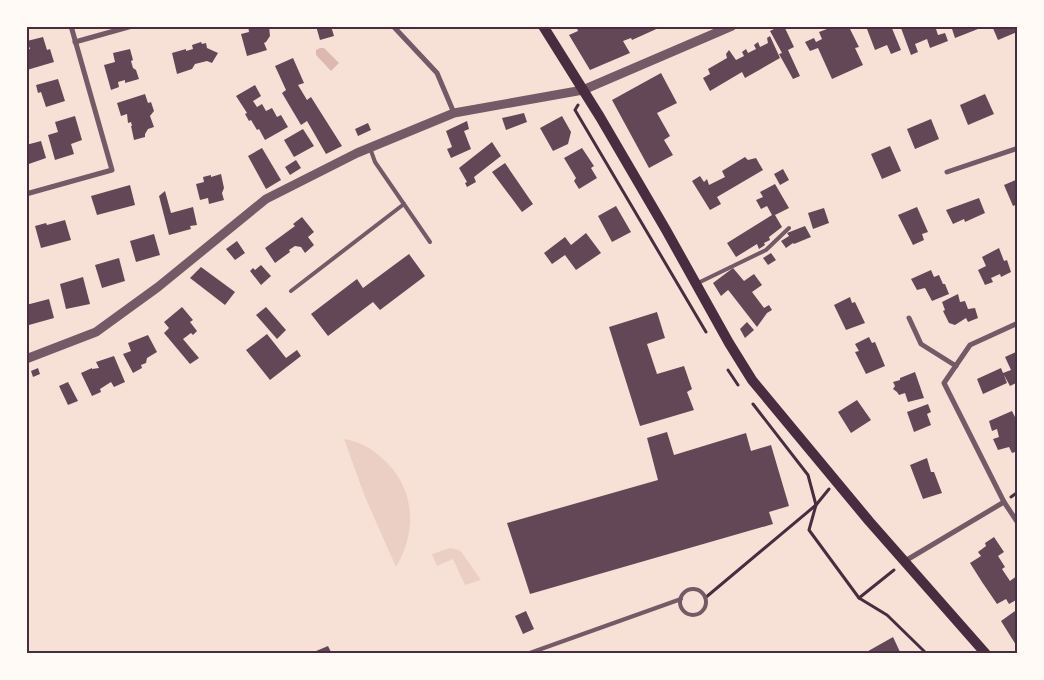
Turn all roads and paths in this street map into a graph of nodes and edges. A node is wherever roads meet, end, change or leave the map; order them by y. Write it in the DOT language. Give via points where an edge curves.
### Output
graph roads {
  1 [pos="71,26"];
  2 [pos="132,26"];
  3 [pos="393,26"];
  4 [pos="543,26"];
  5 [pos="732,26"];
  6 [pos="75,42"];
  7 [pos="583,90"];
  8 [pos="454,113"];
  9 [pos="370,148"];
  10 [pos="1018,148"];
  11 [pos="947,172"];
  12 [pos="26,194"];
  13 [pos="404,204"];
  14 [pos="788,228"];
  15 [pos="430,242"];
  16 [pos="696,284"];
  17 [pos="291,291"];
  18 [pos="909,318"];
  19 [pos="1018,323"];
  20 [pos="26,359"];
  21 [pos="956,366"];
  22 [pos="836,481"];
  23 [pos="1004,502"];
  24 [pos="1018,523"];
  25 [pos="905,562"];
  26 [pos="705,598"];
  27 [pos="859,598"];
  28 [pos="681,599"];
  29 [pos="868,603"];
  30 [pos="527,654"];
  31 [pos="927,654"];
  32 [pos="986,654"];
  1 -- 6 [label="street"];
  2 -- 6 [label="street"];
  3 -- 8 [label="street" via="437,73"];
  4 -- 7 [label="main road"];
  5 -- 7 [label="street"];
  6 -- 12 [label="street" via="112,170"];
  7 -- 8 [label="street"];
  7 -- 16 [label="main road"];
  8 -- 9 [label="street"];
  9 -- 13 [label="lane" via="375,162"];
  9 -- 20 [label="street" via="266,199 158,287 96,332"];
  10 -- 11 [label="street"];
  13 -- 15 [label="lane"];
  13 -- 17 [label="lane"];
  14 -- 16 [label="lane" via="766,250"];
  16 -- 22 [label="main road" via="752,380"];
  18 -- 21 [label="street" via="920,344"];
  19 -- 21 [label="street" via="970,345"];
  21 -- 23 [label="street" via="944,382"];
  22 -- 25 [label="main road"];
  22 -- 26 [label="path" via="816,505"];
  23 -- 24 [label="street"];
  23 -- 25 [label="street"];
  25 -- 27 [label="path"];
  25 -- 32 [label="main road"];
  26 -- 28 [label="lane" via="700,591 692,589"];
  26 -- 28 [label="lane" via="703,610 692,615 682,608"];
  28 -- 30 [label="lane"];
  29 -- 31 [label="path" via="887,615"];
}
